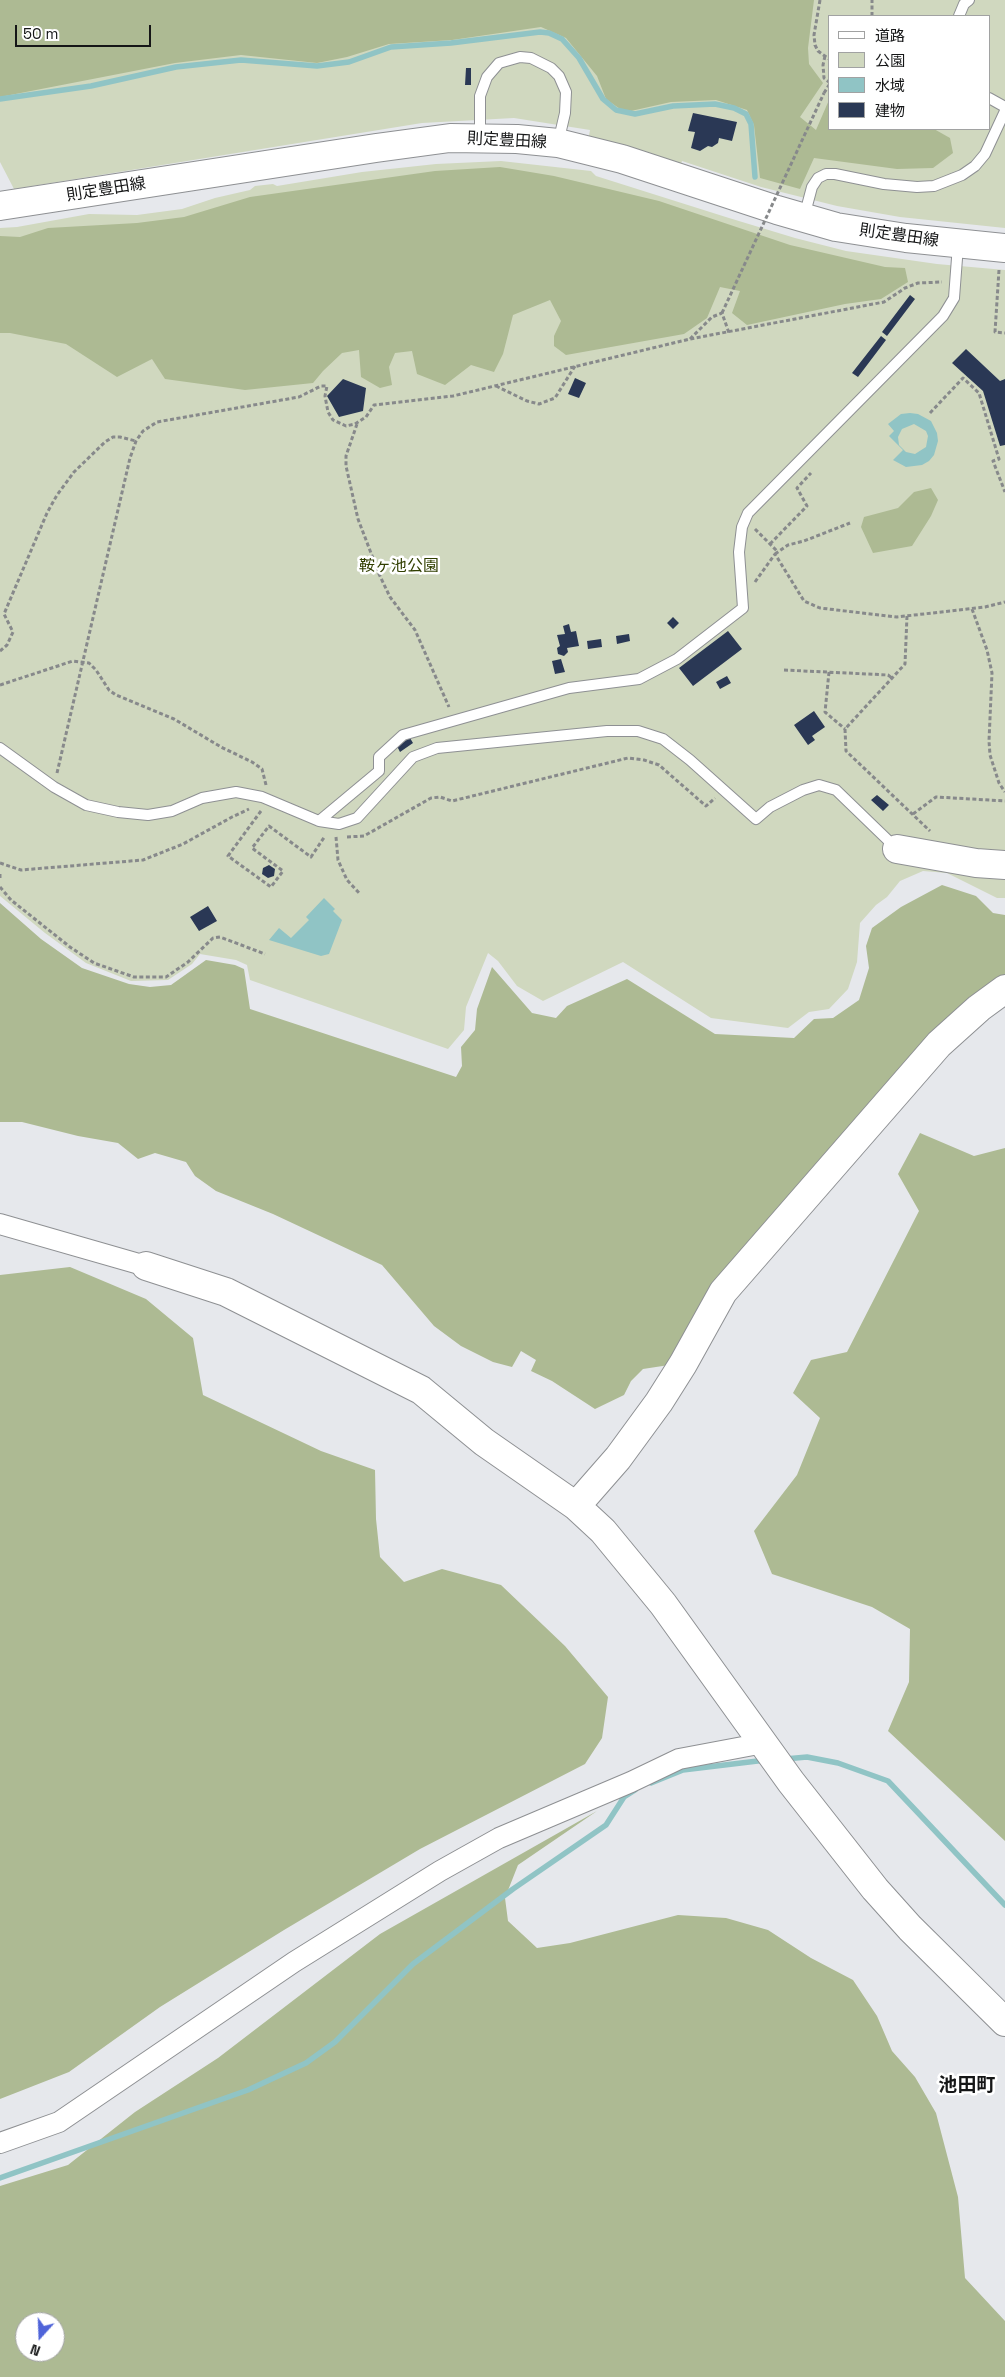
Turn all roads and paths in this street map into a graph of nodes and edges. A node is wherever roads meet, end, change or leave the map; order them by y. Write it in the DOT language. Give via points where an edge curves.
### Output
graph roads {
  1 [pos="820,0"];
  2 [pos="872,0"];
  3 [pos="969,0"];
  4 [pos="872,15"];
  5 [pos="959,15"];
  6 [pos="827,58"];
  7 [pos="828,83"];
  8 [pos="828,86"];
  9 [pos="990,99"];
  10 [pos="1005,107"];
  11 [pos="1005,111"];
  12 [pos="480,137"];
  13 [pos="558,144"];
  14 [pos="0,206"];
  15 [pos="804,218"];
  16 [pos="958,244"];
  17 [pos="1002,256"];
  18 [pos="955,282"];
  19 [pos="722,313"];
  20 [pos="729,333"];
  21 [pos="1005,333"];
  22 [pos="690,340"];
  23 [pos="576,366"];
  24 [pos="495,386"];
  25 [pos="930,413"];
  26 [pos="357,423"];
  27 [pos="136,442"];
  28 [pos="811,473"];
  29 [pos="1005,492"];
  30 [pos="850,523"];
  31 [pos="754,528"];
  32 [pos="770,544"];
  33 [pos="776,553"];
  34 [pos="742,593"];
  35 [pos="1005,602"];
  36 [pos="972,609"];
  37 [pos="0,611"];
  38 [pos="4,614"];
  39 [pos="907,616"];
  40 [pos="0,651"];
  41 [pos="83,661"];
  42 [pos="784,670"];
  43 [pos="829,672"];
  44 [pos="892,678"];
  45 [pos="0,685"];
  46 [pos="455,722"];
  47 [pos="845,729"];
  48 [pos="0,748"];
  49 [pos="54,787"];
  50 [pos="722,790"];
  51 [pos="1005,792"];
  52 [pos="263,798"];
  53 [pos="1005,801"];
  54 [pos="913,814"];
  55 [pos="319,821"];
  56 [pos="336,824"];
  57 [pos="930,831"];
  58 [pos="897,849"];
  59 [pos="0,863"];
  60 [pos="1005,865"];
  61 [pos="0,888"];
  62 [pos="360,894"];
  63 [pos="265,954"];
  64 [pos="1005,990"];
  65 [pos="0,1224"];
  66 [pos="146,1266"];
  67 [pos="576,1506"];
  68 [pos="772,1754"];
  69 [pos="1005,2022"];
  70 [pos="0,2143"];
  1 -- 6 [label="path" via="815,45"];
  2 -- 4 [label="path"];
  3 -- 5 [label="lane"];
  6 -- 7 [label="path" via="823,65 824,78"];
  8 -- 19 [label="path, bridge"];
  9 -- 10 [label="lane"];
  11 -- 15 [label="lane" via="985,154 962,175 934,186 917,187 826,174 818,178 812,187"];
  12 -- 13 [label="street, 則定豊田線"];
  12 -- 13 [label="lane" via="480,96 487,77 499,63 531,58 551,68 559,76 566,92"];
  12 -- 14 [label="street, 則定豊田線" via="376,148"];
  13 -- 15 [label="street, 則定豊田線" via="622,159"];
  15 -- 16 [label="street, 則定豊田線" via="859,231"];
  16 -- 17 [label="street, 則定豊田線"];
  16 -- 18 [label="lane"];
  17 -- 21 [label="path" via="995,332"];
  18 -- 20 [label="path" via="918,283 884,302"];
  18 -- 34 [label="lane" via="954,298 943,316 748,513 742,527 739,552"];
  19 -- 20 [label="path"];
  19 -- 22 [label="path" via="712,318"];
  20 -- 22 [label="path"];
  22 -- 23 [label="path"];
  23 -- 24 [label="path"];
  23 -- 24 [label="path" via="555,398 539,404"];
  24 -- 26 [label="path" via="453,396 374,405"];
  25 -- 29 [label="path" via="962,378 979,393 999,459 993,461"];
  26 -- 27 [label="path" via="346,426 333,420 325,407 327,386 321,386 298,397 158,422 144,431"];
  26 -- 46 [label="path" via="346,466 358,518 379,574 390,597 415,630"];
  27 -- 38 [label="path" via="113,437 74,472 47,513"];
  27 -- 41 [label="path"];
  28 -- 32 [label="path" via="797,488 807,506"];
  30 -- 33 [label="path" via="788,545"];
  31 -- 32 [label="path"];
  32 -- 33 [label="path"];
  33 -- 34 [label="path" via="751,587"];
  33 -- 39 [label="path" via="804,601 811,606"];
  34 -- 46 [label="lane" via="743,608 677,659 639,679 569,688"];
  35 -- 36 [label="path"];
  36 -- 39 [label="path"];
  36 -- 51 [label="path" via="992,673 990,755"];
  37 -- 38 [label="path"];
  38 -- 40 [label="path" via="13,632"];
  39 -- 44 [label="path" via="905,664"];
  41 -- 45 [label="path" via="73,661"];
  41 -- 49 [label="path"];
  41 -- 52 [label="path" via="96,670 116,695 174,719 262,769 266,778"];
  42 -- 43 [label="path"];
  43 -- 44 [label="path" via="888,675"];
  43 -- 47 [label="path" via="826,712"];
  44 -- 47 [label="path"];
  46 -- 55 [label="lane" via="424,727 403,735 379,757 378,771"];
  47 -- 54 [label="path" via="846,751"];
  48 -- 49 [label="lane"];
  49 -- 52 [label="lane" via="86,805 148,815 172,811 202,798 236,792"];
  50 -- 56 [label="path" via="706,806 659,765 628,758 452,801 431,798 364,836 343,835"];
  50 -- 56 [label="lane" via="663,739 638,732 607,731 437,748 413,757 357,818"];
  50 -- 58 [label="lane" via="756,819 803,790 819,785 836,790"];
  52 -- 55 [label="lane"];
  52 -- 56 [label="path" via="228,856 271,888 283,871 252,848 269,826 311,857"];
  52 -- 59 [label="path" via="250,809 183,844 143,860 21,870"];
  53 -- 54 [label="path" via="936,796"];
  54 -- 57 [label="path"];
  55 -- 56 [label="lane"];
  56 -- 62 [label="path" via="338,860 347,880"];
  58 -- 60 [label="street"];
  61 -- 63 [label="path" via="11,900 94,963 134,977 166,976 188,962 213,938 220,937"];
  64 -- 67 [label="street" via="979,1008 939,1044 723,1292 658,1402 618,1458"];
  65 -- 66 [label="street"];
  66 -- 67 [label="street" via="226,1292 421,1390 484,1442"];
  67 -- 68 [label="street" via="603,1531 663,1604"];
  68 -- 69 [label="street" via="876,1889 910,1928"];
  68 -- 70 [label="street" via="679,1759 499,1838 294,1962 59,2122"];
}
